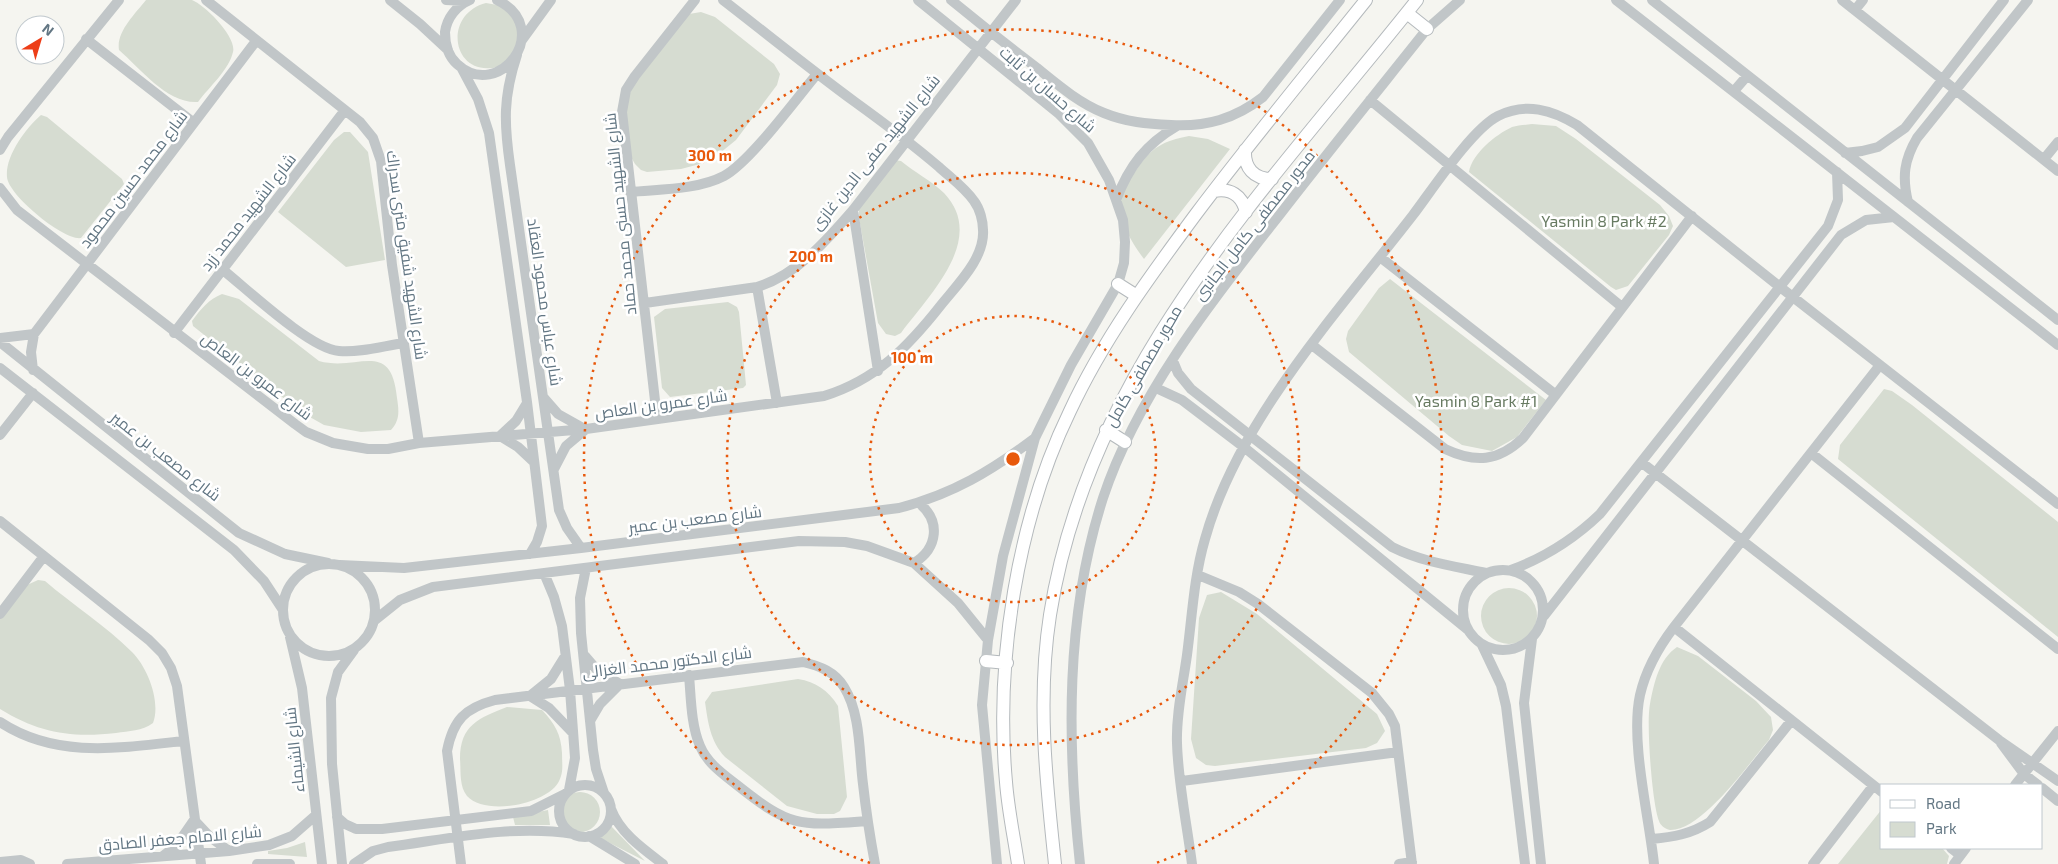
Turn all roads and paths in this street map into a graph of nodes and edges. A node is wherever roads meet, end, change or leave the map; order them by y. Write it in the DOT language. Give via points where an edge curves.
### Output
graph roads {
  1 [pos="119,0"];
  2 [pos="206,0"];
  3 [pos="390,0"];
  4 [pos="446,0"];
  5 [pos="468,0"];
  6 [pos="497,0"];
  7 [pos="551,0"];
  8 [pos="695,0"];
  9 [pos="723,0"];
  10 [pos="918,0"];
  11 [pos="950,0"];
  12 [pos="1016,0"];
  13 [pos="1340,0"];
  14 [pos="1366,0"];
  15 [pos="1417,0"];
  16 [pos="1460,0"];
  17 [pos="1616,0"];
  18 [pos="1652,0"];
  19 [pos="1842,0"];
  20 [pos="1864,0"];
  21 [pos="2004,0"];
  22 [pos="2028,0"];
  23 [pos="1855,10"];
  24 [pos="1407,13"];
  25 [pos="1427,29"];
  26 [pos="990,32"];
  27 [pos="86,39"];
  28 [pos="522,40"];
  29 [pos="256,41"];
  30 [pos="978,47"];
  31 [pos="448,50"];
  32 [pos="517,55"];
  33 [pos="462,68"];
  34 [pos="817,74"];
  35 [pos="1747,76"];
  36 [pos="1943,79"];
  37 [pos="1956,89"];
  38 [pos="1734,91"];
  39 [pos="1370,100"];
  40 [pos="345,110"];
  41 [pos="194,123"];
  42 [pos="1178,126"];
  43 [pos="906,139"];
  44 [pos="2058,142"];
  45 [pos="0,150"];
  46 [pos="1245,150"];
  47 [pos="1845,153"];
  48 [pos="2044,159"];
  49 [pos="1450,167"];
  50 [pos="2058,170"];
  51 [pos="1836,172"];
  52 [pos="1272,179"];
  53 [pos="0,188"];
  54 [pos="1214,191"];
  55 [pos="630,192"];
  56 [pos="1116,200"];
  57 [pos="1908,202"];
  58 [pos="853,210"];
  59 [pos="1246,212"];
  60 [pos="1692,216"];
  61 [pos="1894,217"];
  62 [pos="1380,257"];
  63 [pos="86,264"];
  64 [pos="223,270"];
  65 [pos="1118,284"];
  66 [pos="757,287"];
  67 [pos="1780,287"];
  68 [pos="1137,296"];
  69 [pos="1792,297"];
  70 [pos="645,303"];
  71 [pos="1622,307"];
  72 [pos="2058,307"];
  73 [pos="2043,308"];
  74 [pos="2058,320"];
  75 [pos="174,333"];
  76 [pos="34,334"];
  77 [pos="0,338"];
  78 [pos="0,342"];
  79 [pos="404,343"];
  80 [pos="1312,344"];
  81 [pos="2058,345"];
  82 [pos="1173,361"];
  83 [pos="1880,366"];
  84 [pos="0,368"];
  85 [pos="33,370"];
  86 [pos="878,371"];
  87 [pos="1156,388"];
  88 [pos="33,393"];
  89 [pos="1556,395"];
  90 [pos="544,398"];
  91 [pos="527,402"];
  92 [pos="777,403"];
  93 [pos="657,418"];
  94 [pos="586,429"];
  95 [pos="1106,430"];
  96 [pos="548,431"];
  97 [pos="531,432"];
  98 [pos="0,434"];
  99 [pos="500,436"];
  100 [pos="1251,437"];
  101 [pos="1035,438"];
  102 [pos="419,442"];
  103 [pos="1125,442"];
  104 [pos="1245,448"];
  105 [pos="1811,453"];
  106 [pos="534,462"];
  107 [pos="1641,462"];
  108 [pos="553,470"];
  109 [pos="1656,473"];
  110 [pos="919,503"];
  111 [pos="2058,504"];
  112 [pos="0,521"];
  113 [pos="1742,541"];
  114 [pos="582,548"];
  115 [pos="530,554"];
  116 [pos="44,556"];
  117 [pos="914,563"];
  118 [pos="328,564"];
  119 [pos="340,565"];
  120 [pos="586,568"];
  121 [pos="1511,570"];
  122 [pos="544,573"];
  123 [pos="1486,573"];
  124 [pos="1198,575"];
  125 [pos="283,610"];
  126 [pos="0,614"];
  127 [pos="1544,616"];
  128 [pos="375,620"];
  129 [pos="1674,627"];
  130 [pos="1468,630"];
  131 [pos="289,634"];
  132 [pos="1532,639"];
  133 [pos="988,640"];
  134 [pos="1482,645"];
  135 [pos="2058,649"];
  136 [pos="354,650"];
  137 [pos="585,656"];
  138 [pos="564,657"];
  139 [pos="986,660"];
  140 [pos="1007,663"];
  141 [pos="688,674"];
  142 [pos="620,684"];
  143 [pos="587,688"];
  144 [pos="570,690"];
  145 [pos="530,696"];
  146 [pos="590,721"];
  147 [pos="1791,721"];
  148 [pos="0,722"];
  149 [pos="2058,731"];
  150 [pos="573,733"];
  151 [pos="1999,740"];
  152 [pos="183,741"];
  153 [pos="1398,752"];
  154 [pos="2033,762"];
  155 [pos="2024,774"];
  156 [pos="1182,782"];
  157 [pos="2058,782"];
  158 [pos="2016,784"];
  159 [pos="2037,784"];
  160 [pos="1873,786"];
  161 [pos="2043,789"];
  162 [pos="1880,791"];
  163 [pos="567,792"];
  164 [pos="604,793"];
  165 [pos="2058,801"];
  166 [pos="610,806"];
  167 [pos="316,816"];
  168 [pos="336,817"];
  169 [pos="194,820"];
  170 [pos="455,821"];
  171 [pos="867,821"];
  172 [pos="574,834"];
  173 [pos="589,836"];
  174 [pos="457,838"];
  175 [pos="1651,839"];
  176 [pos="229,851"];
  177 [pos="1963,852"];
  178 [pos="0,853"];
  179 [pos="163,856"];
  180 [pos="200,859"];
  181 [pos="0,862"];
  182 [pos="26,862"];
  183 [pos="1412,863"];
  184 [pos="67,864"];
  185 [pos="257,864"];
  186 [pos="290,864"];
  187 [pos="322,864"];
  188 [pos="342,864"];
  189 [pos="354,864"];
  190 [pos="461,864"];
  191 [pos="635,864"];
  192 [pos="663,864"];
  193 [pos="875,864"];
  194 [pos="997,864"];
  195 [pos="1018,864"];
  196 [pos="1055,864"];
  197 [pos="1080,864"];
  198 [pos="1192,864"];
  199 [pos="1398,864"];
  200 [pos="1525,864"];
  201 [pos="1542,864"];
  202 [pos="1654,864"];
  203 [pos="1813,864"];
  204 [pos="1954,864"];
  1 -- 27 [label="street"];
  2 -- 29 [label="street, شارع الشهيد شفيق مترى سدراك"];
  3 -- 31 [label="street, شارع عباس محمود العقاد"];
  4 -- 5 [label="street"];
  5 -- 31 [label="street" via="450,16 445,33"];
  6 -- 28 [label="street" via="514,12"];
  7 -- 28 [label="street"];
  8 -- 55 [label="street, شارع الشهيد حسنى محمد حماد" via="626,90 622,122"];
  9 -- 34 [label="street, شارع عمرو بن العاص"];
  10 -- 30 [label="street, شارع حسان بن ثابت"];
  11 -- 26 [label="street, شارع حسان بن ثابت"];
  12 -- 26 [label="street, شارع الشهيد صفى الدين غازى"];
  13 -- 42 [label="street, شارع حسان بن ثابت" via="1263,97 1233,117"];
  14 -- 46 [label="main road"];
  15 -- 24 [label="main road, محور مصطفى كامل"];
  16 -- 25 [label="street, محور مصطفى كامل الجانبى"];
  17 -- 38 [label="street"];
  18 -- 35 [label="street"];
  19 -- 23 [label="street"];
  20 -- 23 [label="street"];
  21 -- 36 [label="street"];
  22 -- 37 [label="street"];
  23 -- 36 [label="street"];
  24 -- 25 [label="main road"];
  24 -- 52 [label="main road, محور مصطفى كامل"];
  25 -- 39 [label="street, محور مصطفى كامل الجانبى"];
  26 -- 30 [label="street, شارع الشهيد صفى الدين غازى"];
  26 -- 42 [label="street, شارع حسان بن ثابت" via="1071,95 1102,112 1146,124"];
  27 -- 41 [label="street"];
  27 -- 45 [label="street"];
  28 -- 32 [label="street, شارع عباس محمود العقاد"];
  29 -- 40 [label="street, شارع الشهيد شفيق مترى سدراك"];
  29 -- 41 [label="street, شارع محمد حسين محمود"];
  30 -- 43 [label="street, شارع الشهيد صفى الدين غازى"];
  30 -- 56 [label="street, شارع حسان بن ثابت" via="1074,127 1100,161"];
  31 -- 33 [label="street, شارع عباس محمود العقاد"];
  32 -- 33 [label="street" via="498,72 479,74"];
  32 -- 90 [label="street, شارع عباس محمود العقاد" via="504,110 505,130"];
  33 -- 91 [label="street, شارع عباس محمود العقاد" via="478,99 489,133"];
  34 -- 43 [label="street, شارع عمرو بن العاص"];
  34 -- 55 [label="street" via="732,171 705,183"];
  35 -- 38 [label="street"];
  35 -- 47 [label="street"];
  36 -- 37 [label="street"];
  36 -- 47 [label="street" via="1905,128 1892,139 1862,151"];
  37 -- 48 [label="street"];
  37 -- 57 [label="street" via="1909,153 1904,169"];
  38 -- 51 [label="street"];
  39 -- 49 [label="street"];
  39 -- 82 [label="street, محور مصطفى كامل الجانبى" via="1239,265"];
  40 -- 64 [label="street, شارع الشهيد محمد زرد"];
  40 -- 79 [label="street, شارع الشهيد شفيق مترى سدراك" via="368,129 381,161"];
  41 -- 63 [label="street, شارع محمد حسين محمود"];
  42 -- 56 [label="street" via="1161,135 1133,163"];
  43 -- 58 [label="street, شارع الشهيد صفى الدين غازى"];
  43 -- 86 [label="street, شارع عمرو بن العاص" via="976,203 984,232 980,249 960,282 900,353"];
  44 -- 48 [label="street"];
  46 -- 52 [label="main road" via="1246,165 1251,172 1264,179"];
  46 -- 54 [label="main road"];
  47 -- 57 [label="street"];
  48 -- 50 [label="street"];
  49 -- 60 [label="street" via="1480,128 1497,116 1517,109 1538,108 1559,114 1577,125"];
  49 -- 62 [label="street"];
  49 -- 71 [label="street"];
  51 -- 61 [label="street"];
  51 -- 67 [label="street" via="1838,200 1832,220"];
  52 -- 59 [label="main road, محور مصطفى كامل"];
  53 -- 63 [label="street, شارع عمرو بن العاص" via="17,210"];
  54 -- 59 [label="main road" via="1228,190 1235,194"];
  54 -- 68 [label="main road"];
  55 -- 70 [label="street, شارع الشهيد حسنى محمد حماد"];
  56 -- 65 [label="street, شارع حسان بن ثابت" via="1126,242"];
  57 -- 73 [label="street"];
  58 -- 66 [label="street, شارع الشهيد صفى الدين غازى" via="796,266"];
  58 -- 86 [label="street"];
  59 -- 95 [label="main road, محور مصطفى كامل" via="1198,273 1160,332"];
  60 -- 67 [label="street"];
  60 -- 71 [label="street"];
  61 -- 69 [label="street" via="1866,220 1841,235"];
  61 -- 81 [label="street"];
  62 -- 80 [label="street"];
  62 -- 89 [label="street"];
  63 -- 75 [label="street, شارع عمرو بن العاص"];
  63 -- 76 [label="street, شارع محمد حسين محمود"];
  64 -- 75 [label="street, شارع الشهيد محمد زرد"];
  64 -- 79 [label="street" via="306,336 329,349 351,351"];
  65 -- 68 [label="main road"];
  65 -- 101 [label="street" via="1071,365"];
  66 -- 70 [label="street, شارع الشهيد صفى الدين غازى"];
  66 -- 92 [label="street"];
  67 -- 69 [label="street"];
  67 -- 107 [label="street"];
  68 -- 140 [label="main road" via="1090,372 1050,458 1018,574"];
  69 -- 83 [label="street"];
  69 -- 109 [label="street"];
  70 -- 93 [label="street, شارع الشهيد حسنى محمد حماد"];
  71 -- 89 [label="street"];
  72 -- 73 [label="street"];
  73 -- 74 [label="street"];
  75 -- 102 [label="street, شارع عمرو بن العاص" via="318,438 368,449 388,449"];
  76 -- 77 [label="street"];
  76 -- 85 [label="street, شارع محمد حسين محمود" via="30,352"];
  78 -- 85 [label="street, شارع مصعب بن عمير"];
  79 -- 102 [label="street, شارع الشهيد شفيق مترى سدراك"];
  80 -- 89 [label="street" via="1445,449 1460,456 1495,456 1511,450"];
  80 -- 100 [label="street" via="1278,390"];
  82 -- 87 [label="street, محور مصطفى كامل الجانبى"];
  82 -- 100 [label="street" via="1191,389"];
  83 -- 105 [label="street"];
  83 -- 111 [label="street"];
  84 -- 88 [label="street, شارع مصعب بن عمير"];
  85 -- 118 [label="street, شارع مصعب بن عمير" via="239,533 284,554"];
  86 -- 92 [label="street, شارع عمرو بن العاص" via="831,394"];
  87 -- 103 [label="street, محور مصطفى كامل الجانبى"];
  87 -- 104 [label="street" via="1182,400"];
  88 -- 98 [label="street"];
  88 -- 125 [label="street, شارع مصعب بن عمير" via="234,550 260,576"];
  90 -- 94 [label="street" via="562,417"];
  90 -- 96 [label="street, شارع عباس محمود العقاد"];
  91 -- 97 [label="street, شارع عباس محمود العقاد"];
  91 -- 99 [label="street" via="516,421"];
  92 -- 93 [label="street, شارع عمرو بن العاص"];
  93 -- 94 [label="street, شارع عمرو بن العاص"];
  94 -- 96 [label="street, شارع عمرو بن العاص"];
  94 -- 108 [label="street" via="566,446"];
  95 -- 103 [label="main road"];
  95 -- 196 [label="main road, محور مصطفى كامل" via="1063,552 1049,625 1044,748"];
  96 -- 97 [label="street, شارع عمرو بن العاص"];
  96 -- 108 [label="street, شارع عباس محمود العقاد"];
  97 -- 99 [label="street, شارع عمرو بن العاص"];
  97 -- 106 [label="street, شارع عباس محمود العقاد"];
  99 -- 102 [label="street, شارع عمرو بن العاص"];
  99 -- 106 [label="street"];
  100 -- 104 [label="street"];
  100 -- 123 [label="street" via="1392,547 1430,562"];
  101 -- 110 [label="street, شارع مصعب بن عمير" via="981,476"];
  101 -- 133 [label="street" via="1003,556"];
  103 -- 197 [label="street, محور مصطفى كامل الجانبى" via="1103,499 1076,619 1071,681 1072,746"];
  104 -- 124 [label="street" via="1214,510"];
  104 -- 130 [label="street"];
  105 -- 113 [label="street"];
  105 -- 135 [label="street"];
  106 -- 115 [label="street, شارع عباس محمود العقاد" via="542,526"];
  107 -- 109 [label="street"];
  107 -- 121 [label="street" via="1585,529 1550,553"];
  108 -- 114 [label="street, شارع عباس محمود العقاد" via="562,519"];
  109 -- 113 [label="street"];
  109 -- 127 [label="street"];
  110 -- 114 [label="street, شارع مصعب بن عمير" via="879,511"];
  110 -- 117 [label="street" via="929,511 934,522 934,534 924,557"];
  112 -- 116 [label="street"];
  113 -- 129 [label="street"];
  113 -- 151 [label="street"];
  114 -- 115 [label="street, شارع مصعب بن عمير"];
  115 -- 119 [label="street, شارع مصعب بن عمير" via="404,568"];
  116 -- 126 [label="street"];
  116 -- 152 [label="street" via="162,653 177,686"];
  117 -- 120 [label="street" via="867,546 823,540"];
  117 -- 133 [label="street" via="958,603"];
  118 -- 119 [label="street"];
  118 -- 125 [label="street" via="311,568 296,577 284,598"];
  119 -- 128 [label="street" via="366,581 375,600"];
  120 -- 122 [label="street"];
  120 -- 137 [label="street" via="580,612"];
  121 -- 123 [label="street"];
  121 -- 127 [label="street" via="1528,578 1540,592"];
  122 -- 128 [label="street" via="433,587 400,600"];
  122 -- 138 [label="street" via="558,610"];
  123 -- 130 [label="street" via="1473,583 1464,598 1464,620"];
  124 -- 153 [label="street" via="1239,592 1258,604 1372,693 1395,726"];
  124 -- 156 [label="street" via="1178,729"];
  125 -- 131 [label="street"];
  127 -- 132 [label="street"];
  128 -- 136 [label="street" via="370,632"];
  129 -- 147 [label="street"];
  129 -- 175 [label="street" via="1658,648 1647,671 1637,722"];
  130 -- 134 [label="street"];
  131 -- 136 [label="street" via="318,655 330,656"];
  131 -- 167 [label="street, شارع الشيماء" via="302,688"];
  132 -- 134 [label="street" via="1521,647 1508,650"];
  132 -- 201 [label="street" via="1524,703"];
  133 -- 139 [label="street"];
  134 -- 200 [label="street" via="1501,685 1506,706"];
  136 -- 168 [label="street" via="338,672 331,698"];
  137 -- 142 [label="street" via="604,675"];
  137 -- 143 [label="street"];
  138 -- 144 [label="street"];
  138 -- 145 [label="street" via="551,679"];
  139 -- 140 [label="main road"];
  139 -- 194 [label="street" via="982,705"];
  140 -- 195 [label="main road" via="1004,713 1006,781"];
  141 -- 142 [label="street, شارع الدكتور محمد الغزالى"];
  141 -- 171 [label="street" via="696,735 708,760 717,769 769,810 793,821 820,825"];
  141 -- 171 [label="street, شارع الدكتور محمد الغزالى" via="803,662 817,665 837,678 853,707"];
  142 -- 143 [label="street, شارع الدكتور محمد الغزالى"];
  142 -- 146 [label="street" via="600,704"];
  143 -- 144 [label="street, شارع الدكتور محمد الغزالى"];
  143 -- 146 [label="street"];
  144 -- 145 [label="street, شارع الدكتور محمد الغزالى"];
  144 -- 150 [label="street"];
  145 -- 150 [label="street" via="553,712"];
  145 -- 170 [label="street, شارع الدكتور محمد الغزالى" via="476,705 460,718 450,734 446,751"];
  146 -- 164 [label="street" via="596,769"];
  147 -- 160 [label="street"];
  147 -- 175 [label="street" via="1710,822 1680,836"];
  148 -- 152 [label="street" via="23,734 67,747 115,748"];
  149 -- 154 [label="street"];
  150 -- 163 [label="street" via="575,767"];
  151 -- 154 [label="street"];
  151 -- 155 [label="street"];
  152 -- 169 [label="street"];
  153 -- 156 [label="street"];
  153 -- 183 [label="street"];
  154 -- 155 [label="street"];
  154 -- 157 [label="street"];
  155 -- 158 [label="street"];
  155 -- 159 [label="street"];
  156 -- 198 [label="street"];
  160 -- 162 [label="street"];
  160 -- 203 [label="street"];
  161 -- 165 [label="street"];
  163 -- 164 [label="street" via="590,785"];
  163 -- 170 [label="street" via="531,811"];
  163 -- 172 [label="street" via="560,803 559,813 565,828"];
  164 -- 166 [label="street"];
  166 -- 173 [label="street" via="606,826"];
  166 -- 192 [label="street" via="615,820"];
  167 -- 176 [label="street, شارع الامام جعفر الصادق" via="281,842"];
  167 -- 187 [label="street, شارع الشيماء"];
  168 -- 170 [label="street" via="350,826 369,830"];
  168 -- 188 [label="street"];
  169 -- 176 [label="street"];
  169 -- 179 [label="street" via="181,840"];
  169 -- 180 [label="street"];
  170 -- 174 [label="street, شارع الدكتور محمد الغزالى"];
  171 -- 193 [label="street, شارع الدكتور محمد الغزالى"];
  172 -- 173 [label="street"];
  172 -- 174 [label="street" via="531,830"];
  173 -- 191 [label="street"];
  174 -- 189 [label="street" via="388,847 373,851"];
  174 -- 190 [label="street, شارع الدكتور محمد الغزالى"];
  175 -- 202 [label="street"];
  176 -- 180 [label="street, شارع الامام جعفر الصادق"];
  177 -- 204 [label="street"];
  178 -- 182 [label="street"];
  179 -- 180 [label="street, شارع الامام جعفر الصادق"];
  179 -- 184 [label="street, شارع الامام جعفر الصادق"];
  181 -- 182 [label="street"];
  183 -- 199 [label="street"];
  185 -- 186 [label="street, شارع الامام جعفر الصادق"];
}
